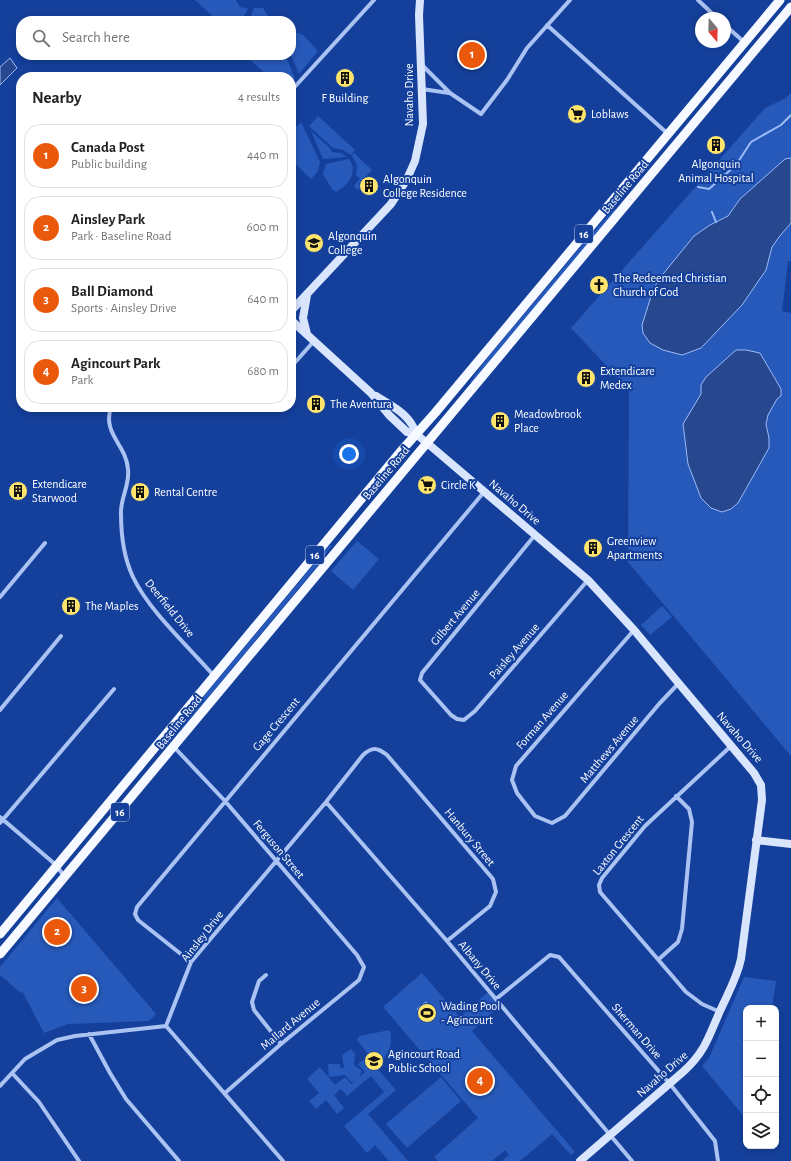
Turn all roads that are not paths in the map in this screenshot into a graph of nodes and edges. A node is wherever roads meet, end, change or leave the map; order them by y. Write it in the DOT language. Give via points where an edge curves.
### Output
graph roads {
  1 [pos="374,0"];
  2 [pos="420,0"];
  3 [pos="570,0"];
  4 [pos="698,0"];
  5 [pos="772,0"];
  6 [pos="780,0"];
  7 [pos="791,7"];
  8 [pos="711,12"];
  9 [pos="766,16"];
  10 [pos="791,18"];
  11 [pos="778,22"];
  12 [pos="547,25"];
  13 [pos="731,30"];
  14 [pos="744,42"];
  15 [pos="421,64"];
  16 [pos="296,86"];
  17 [pos="422,89"];
  18 [pos="450,93"];
  19 [pos="668,134"];
  20 [pos="677,143"];
  21 [pos="307,295"];
  22 [pos="296,306"];
  23 [pos="296,325"];
  24 [pos="307,335"];
  25 [pos="314,341"];
  26 [pos="296,361"];
  27 [pos="109,412"];
  28 [pos="416,434"];
  29 [pos="427,443"];
  30 [pos="484,491"];
  31 [pos="536,535"];
  32 [pos="45,543"];
  33 [pos="588,580"];
  34 [pos="0,597"];
  35 [pos="634,630"];
  36 [pos="61,636"];
  37 [pos="214,676"];
  38 [pos="678,684"];
  39 [pos="114,689"];
  40 [pos="0,710"];
  41 [pos="449,713"];
  42 [pos="732,745"];
  43 [pos="174,747"];
  44 [pos="376,748"];
  45 [pos="676,796"];
  46 [pos="225,800"];
  47 [pos="326,802"];
  48 [pos="1,820"];
  49 [pos="552,823"];
  50 [pos="756,840"];
  51 [pos="791,844"];
  52 [pos="276,861"];
  53 [pos="56,865"];
  54 [pos="65,876"];
  55 [pos="0,934"];
  56 [pos="447,941"];
  57 [pos="0,954"];
  58 [pos="659,959"];
  59 [pos="192,962"];
  60 [pos="364,967"];
  61 [pos="266,975"];
  62 [pos="496,999"];
  63 [pos="720,1012"];
  64 [pos="166,1026"];
  65 [pos="89,1034"];
  66 [pos="281,1044"];
  67 [pos="12,1073"];
  68 [pos="670,1084"];
  69 [pos="0,1086"];
  70 [pos="225,1093"];
  71 [pos="610,1134"];
  72 [pos="79,1161"];
  73 [pos="179,1161"];
  74 [pos="283,1161"];
  75 [pos="580,1161"];
  76 [pos="632,1161"];
  77 [pos="718,1161"];
  1 -- 16 [label="street"];
  2 -- 15 [label="street, Navaho Drive" via="418,15"];
  3 -- 12 [label="street"];
  4 -- 8 [label="street"];
  5 -- 9 [label="main road"];
  6 -- 9 [label="main road, Baseline Road / 16"];
  7 -- 11 [label="main road, Baseline Road / 16"];
  9 -- 14 [label="main road, Baseline Road / 16"];
  10 -- 11 [label="main road"];
  11 -- 20 [label="main road, Baseline Road / 16"];
  12 -- 18 [label="street" via="526,48 507,80 481,114"];
  12 -- 19 [label="street"];
  13 -- 14 [label="street"];
  14 -- 19 [label="main road, Baseline Road / 16"];
  15 -- 17 [label="street, Navaho Drive"];
  15 -- 18 [label="street"];
  17 -- 18 [label="street"];
  17 -- 21 [label="street, Navaho Drive" via="423,124 420,143 407,179 391,204"];
  19 -- 20 [label="main road"];
  19 -- 28 [label="main road, Baseline Road / 16"];
  20 -- 29 [label="main road, Baseline Road / 16"];
  21 -- 22 [label="street, Navaho Drive"];
  21 -- 24 [label="street" via="303,318"];
  23 -- 24 [label="street, Navaho Drive"];
  24 -- 25 [label="street, Navaho Drive"];
  25 -- 26 [label="street"];
  25 -- 28 [label="street, Navaho Drive" via="371,393 397,409 413,424"];
  27 -- 37 [label="street, Deerfield Drive" via="108,425 124,452 128,468 128,484 120,512 128,564 137,584 152,605"];
  28 -- 29 [label="street, Navaho Drive"];
  28 -- 37 [label="main road, Baseline Road / 16"];
  29 -- 30 [label="street, Navaho Drive"];
  29 -- 43 [label="main road, Baseline Road / 16"];
  30 -- 31 [label="street, Navaho Drive"];
  30 -- 46 [label="street, Gage Crescent"];
  31 -- 33 [label="street, Navaho Drive"];
  31 -- 41 [label="street, Gilbert Avenue" via="422,673 420,680"];
  32 -- 34 [label="street"];
  33 -- 35 [label="street, Navaho Drive"];
  33 -- 41 [label="street, Paisley Avenue" via="475,711 464,720 457,719"];
  35 -- 38 [label="street, Navaho Drive"];
  35 -- 49 [label="street, Forman Avenue" via="516,766 512,780 517,793 535,816"];
  36 -- 40 [label="street"];
  37 -- 53 [label="main road, Baseline Road / 16"];
  38 -- 42 [label="street, Navaho Drive"];
  38 -- 49 [label="street, Matthews Avenue" via="565,816"];
  39 -- 48 [label="street"];
  42 -- 45 [label="street, Laxton Crescent"];
  42 -- 50 [label="street, Navaho Drive" via="761,785 762,800"];
  43 -- 46 [label="street, Ferguson Street"];
  43 -- 54 [label="main road, Baseline Road / 16"];
  44 -- 47 [label="street, Ainsley Drive" via="363,755"];
  44 -- 56 [label="street, Hanbury Street" via="387,755 493,879 496,892 490,906"];
  45 -- 58 [label="street" via="688,809 692,822 682,929 678,942"];
  45 -- 58 [label="street, Laxton Crescent" via="645,826 599,885 600,892"];
  46 -- 52 [label="street, Ferguson Street"];
  46 -- 59 [label="street, Gage Crescent" via="137,907 135,914 138,920"];
  47 -- 52 [label="street, Ainsley Drive"];
  47 -- 56 [label="street, Albany Drive"];
  48 -- 53 [label="street"];
  50 -- 51 [label="street"];
  50 -- 63 [label="street, Navaho Drive" via="740,965"];
  52 -- 59 [label="street, Ainsley Drive"];
  52 -- 60 [label="street, Ferguson Street" via="357,955"];
  53 -- 54 [label="street"];
  53 -- 55 [label="main road, Baseline Road / 16"];
  54 -- 57 [label="main road, Baseline Road / 16"];
  56 -- 62 [label="street, Albany Drive"];
  58 -- 63 [label="street, Laxton Crescent" via="686,992 702,1004"];
  59 -- 64 [label="street, Ainsley Drive"];
  60 -- 66 [label="street, Mallard Avenue" via="359,980"];
  61 -- 66 [label="street" via="259,981 252,1002 254,1010"];
  62 -- 68 [label="street, Sherman Drive" via="550,955 559,957"];
  62 -- 71 [label="street, Albany Drive"];
  63 -- 68 [label="street, Navaho Drive" via="698,1059"];
  64 -- 65 [label="street"];
  64 -- 70 [label="street"];
  65 -- 67 [label="street" via="57,1040 24,1059"];
  65 -- 73 [label="street" via="126,1099"];
  66 -- 70 [label="street, Mallard Avenue"];
  67 -- 69 [label="street"];
  67 -- 72 [label="street" via="39,1102"];
  68 -- 71 [label="street, Navaho Drive"];
  68 -- 77 [label="street, Sherman Drive" via="715,1141"];
  70 -- 74 [label="street"];
  71 -- 75 [label="street, Navaho Drive"];
  71 -- 76 [label="street, Albany Drive"];
}
